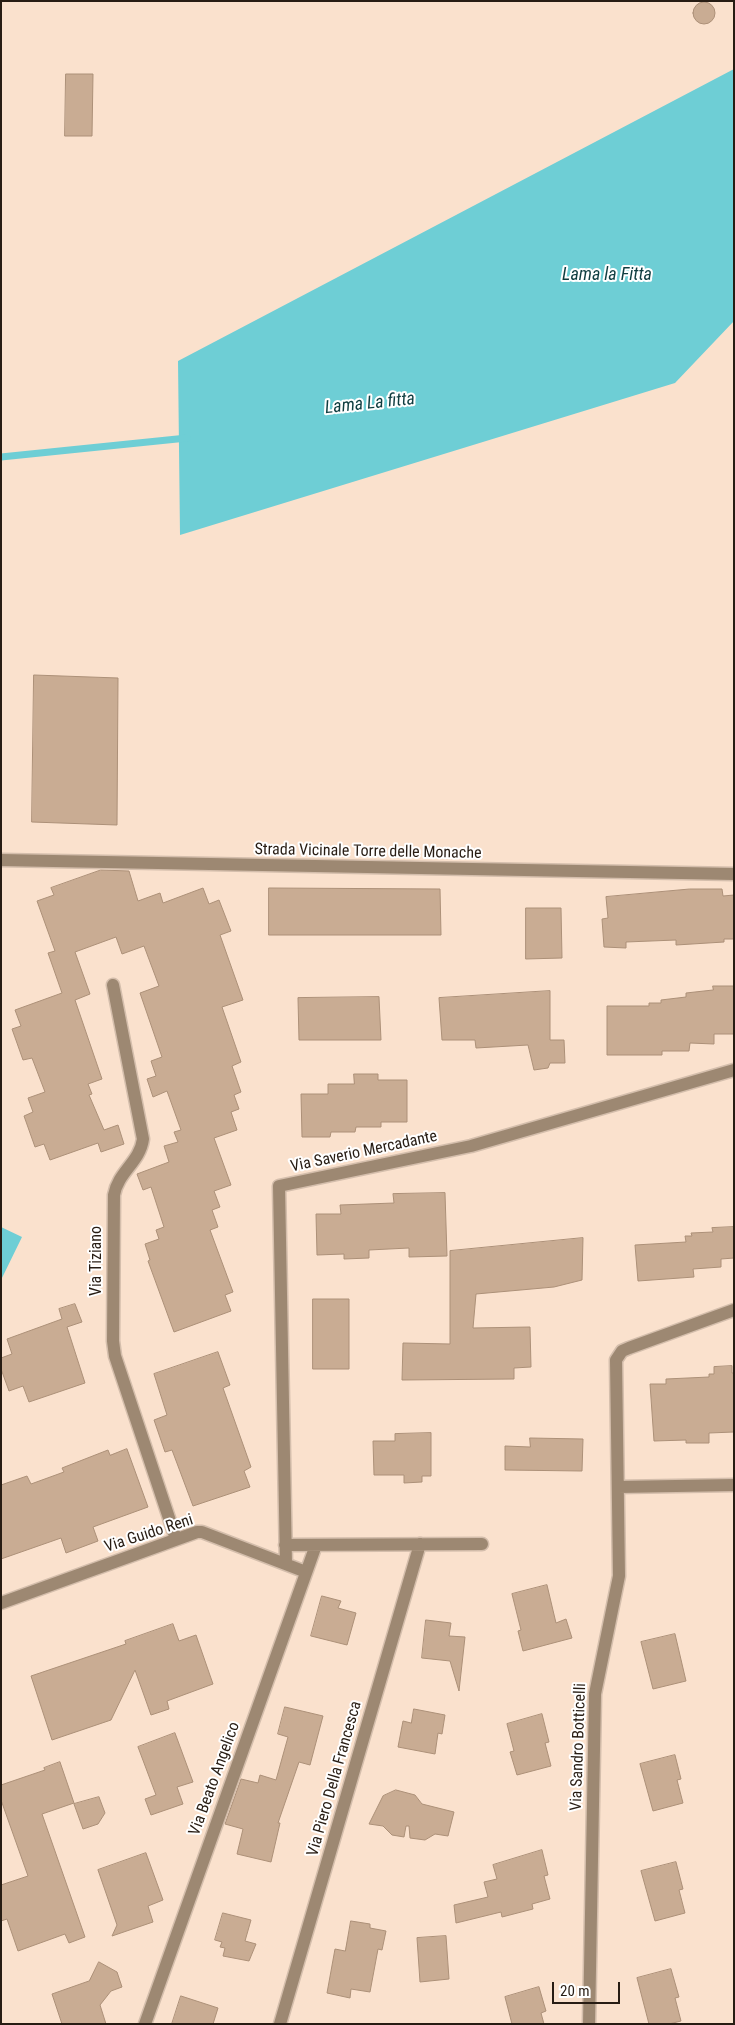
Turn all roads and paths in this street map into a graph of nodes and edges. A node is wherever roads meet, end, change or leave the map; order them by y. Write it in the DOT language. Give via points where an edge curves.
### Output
graph roads {
  1 [pos="1,860"];
  2 [pos="734,874"];
  3 [pos="112,985"];
  4 [pos="734,1070"];
  5 [pos="734,1310"];
  6 [pos="734,1485"];
  7 [pos="618,1487"];
  8 [pos="176,1539"];
  9 [pos="420,1544"];
  10 [pos="482,1544"];
  11 [pos="285,1545"];
  12 [pos="316,1545"];
  13 [pos="286,1564"];
  14 [pos="306,1572"];
  15 [pos="1,1603"];
  16 [pos="145,2024"];
  17 [pos="280,2024"];
  18 [pos="589,2024"];
  1 -- 2 [label="street, Strada Vicinale Torre delle Monache"];
  3 -- 8 [label="street, Via Tiziano" via="143,1139 142,1150 119,1177 114,1195 113,1341 115,1356"];
  4 -- 11 [label="street, Via Saverio Mercadante" via="471,1146 279,1186"];
  5 -- 7 [label="street, Via Sandro Botticelli" via="628,1348 619,1355 616,1365"];
  6 -- 7 [label="street"];
  7 -- 18 [label="street, Via Sandro Botticelli" via="619,1576 595,1694"];
  8 -- 13 [label="street, Via Guido Reni" via="202,1532"];
  8 -- 15 [label="street, Via Guido Reni"];
  9 -- 10 [label="street"];
  9 -- 12 [label="street"];
  9 -- 17 [label="street, Via Piero Della Francesca"];
  11 -- 12 [label="street"];
  11 -- 13 [label="street, Via Saverio Mercadante"];
  12 -- 14 [label="street, Via Beato Angelico"];
  13 -- 14 [label="street, Via Guido Reni"];
  14 -- 16 [label="street, Via Beato Angelico"];
}
